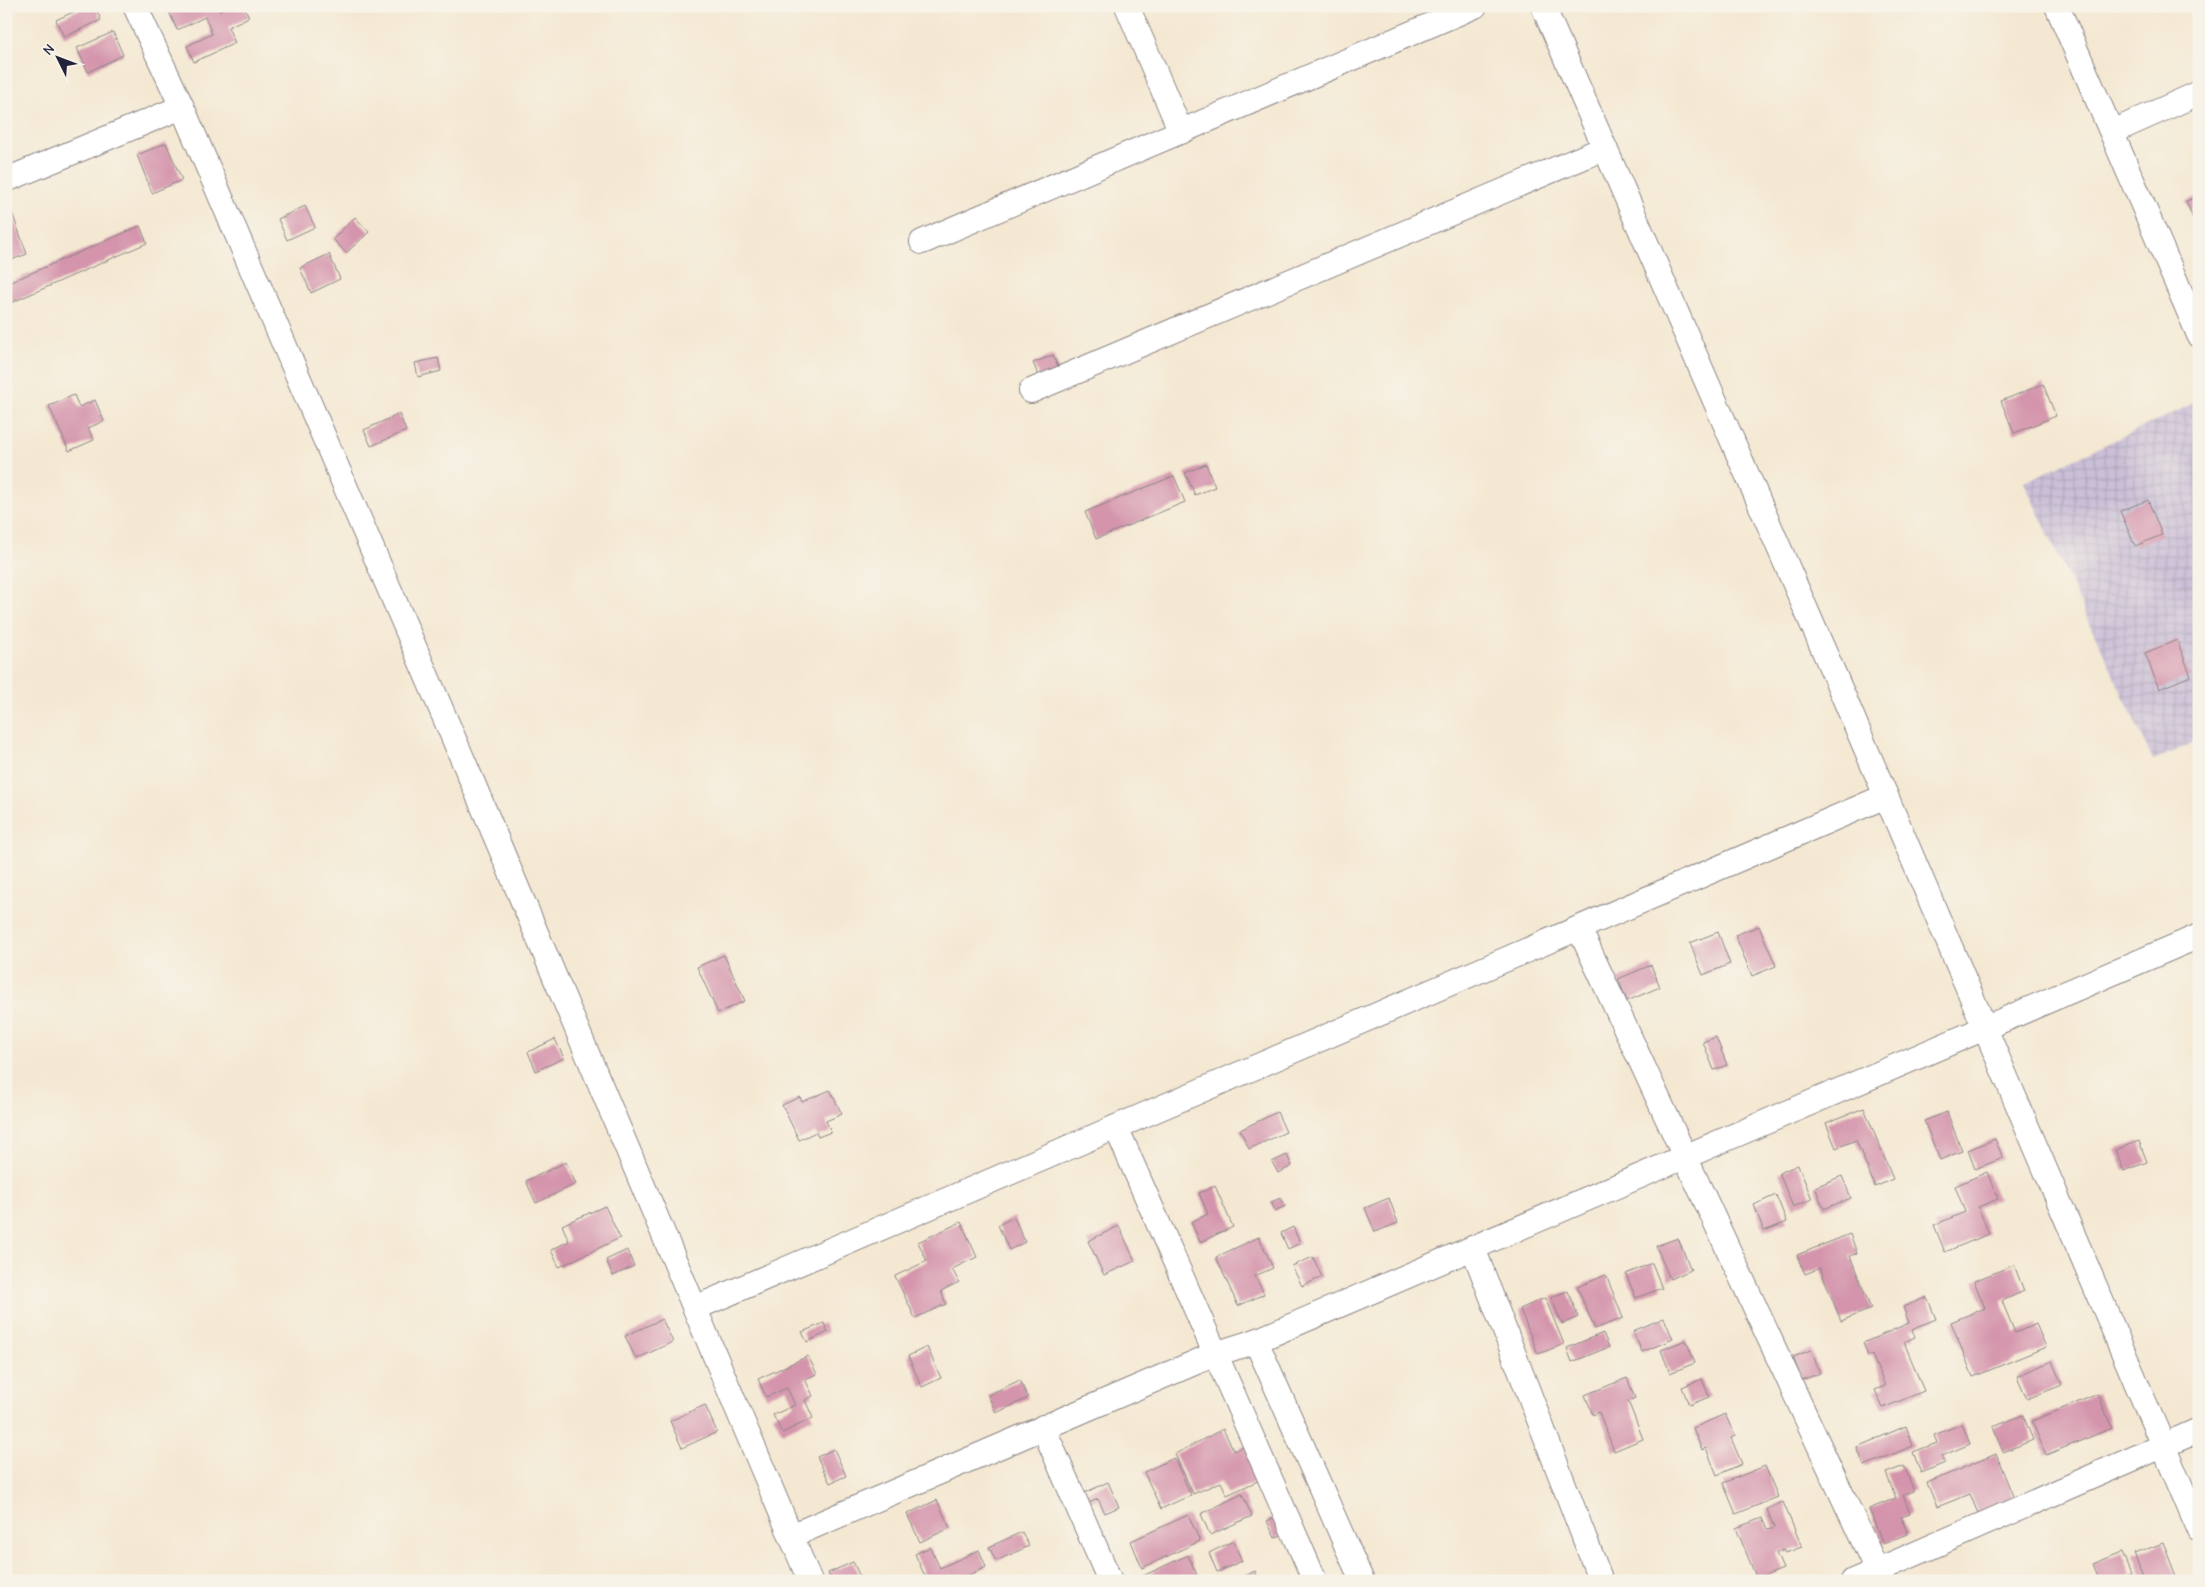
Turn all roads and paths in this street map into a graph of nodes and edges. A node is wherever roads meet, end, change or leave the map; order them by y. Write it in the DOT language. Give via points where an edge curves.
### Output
graph roads {
  1 [pos="135,6"];
  2 [pos="1127,6"];
  3 [pos="1475,6"];
  4 [pos="1544,6"];
  5 [pos="2058,6"];
  6 [pos="2199,93"];
  7 [pos="182,107"];
  8 [pos="1181,132"];
  9 [pos="2112,132"];
  10 [pos="1605,148"];
  11 [pos="6,180"];
  12 [pos="922,242"];
  13 [pos="2199,334"];
  14 [pos="1031,391"];
  15 [pos="1886,796"];
  16 [pos="1579,928"];
  17 [pos="2199,936"];
  18 [pos="1986,1029"];
  19 [pos="1116,1127"];
  20 [pos="1686,1157"];
  21 [pos="1473,1248"];
  22 [pos="695,1308"];
  23 [pos="1256,1341"];
  24 [pos="1215,1353"];
  25 [pos="1043,1428"];
  26 [pos="2199,1430"];
  27 [pos="2163,1445"];
  28 [pos="2199,1530"];
  29 [pos="791,1536"];
  30 [pos="1880,1575"];
  31 [pos="810,1581"];
  32 [pos="1110,1581"];
  33 [pos="1315,1581"];
  34 [pos="1362,1581"];
  35 [pos="1602,1581"];
  36 [pos="1853,1581"];
  1 -- 7 [label="street"];
  2 -- 8 [label="street"];
  3 -- 8 [label="street"];
  4 -- 10 [label="street"];
  5 -- 9 [label="street"];
  6 -- 9 [label="street"];
  7 -- 11 [label="street"];
  7 -- 22 [label="street"];
  8 -- 12 [label="street"];
  9 -- 13 [label="street"];
  10 -- 14 [label="street"];
  10 -- 15 [label="street"];
  15 -- 16 [label="street"];
  15 -- 18 [label="street"];
  16 -- 19 [label="street"];
  16 -- 20 [label="street"];
  17 -- 18 [label="street"];
  18 -- 20 [label="street"];
  18 -- 27 [label="street"];
  19 -- 22 [label="street"];
  19 -- 24 [label="street"];
  20 -- 21 [label="street"];
  20 -- 30 [label="street"];
  21 -- 23 [label="street"];
  21 -- 35 [label="street"];
  22 -- 29 [label="street"];
  23 -- 24 [label="street"];
  23 -- 34 [label="street"];
  24 -- 25 [label="street"];
  24 -- 33 [label="street"];
  25 -- 29 [label="street"];
  25 -- 32 [label="street"];
  26 -- 27 [label="street"];
  27 -- 28 [label="street"];
  27 -- 30 [label="street"];
  29 -- 31 [label="street"];
  30 -- 36 [label="street"];
}
